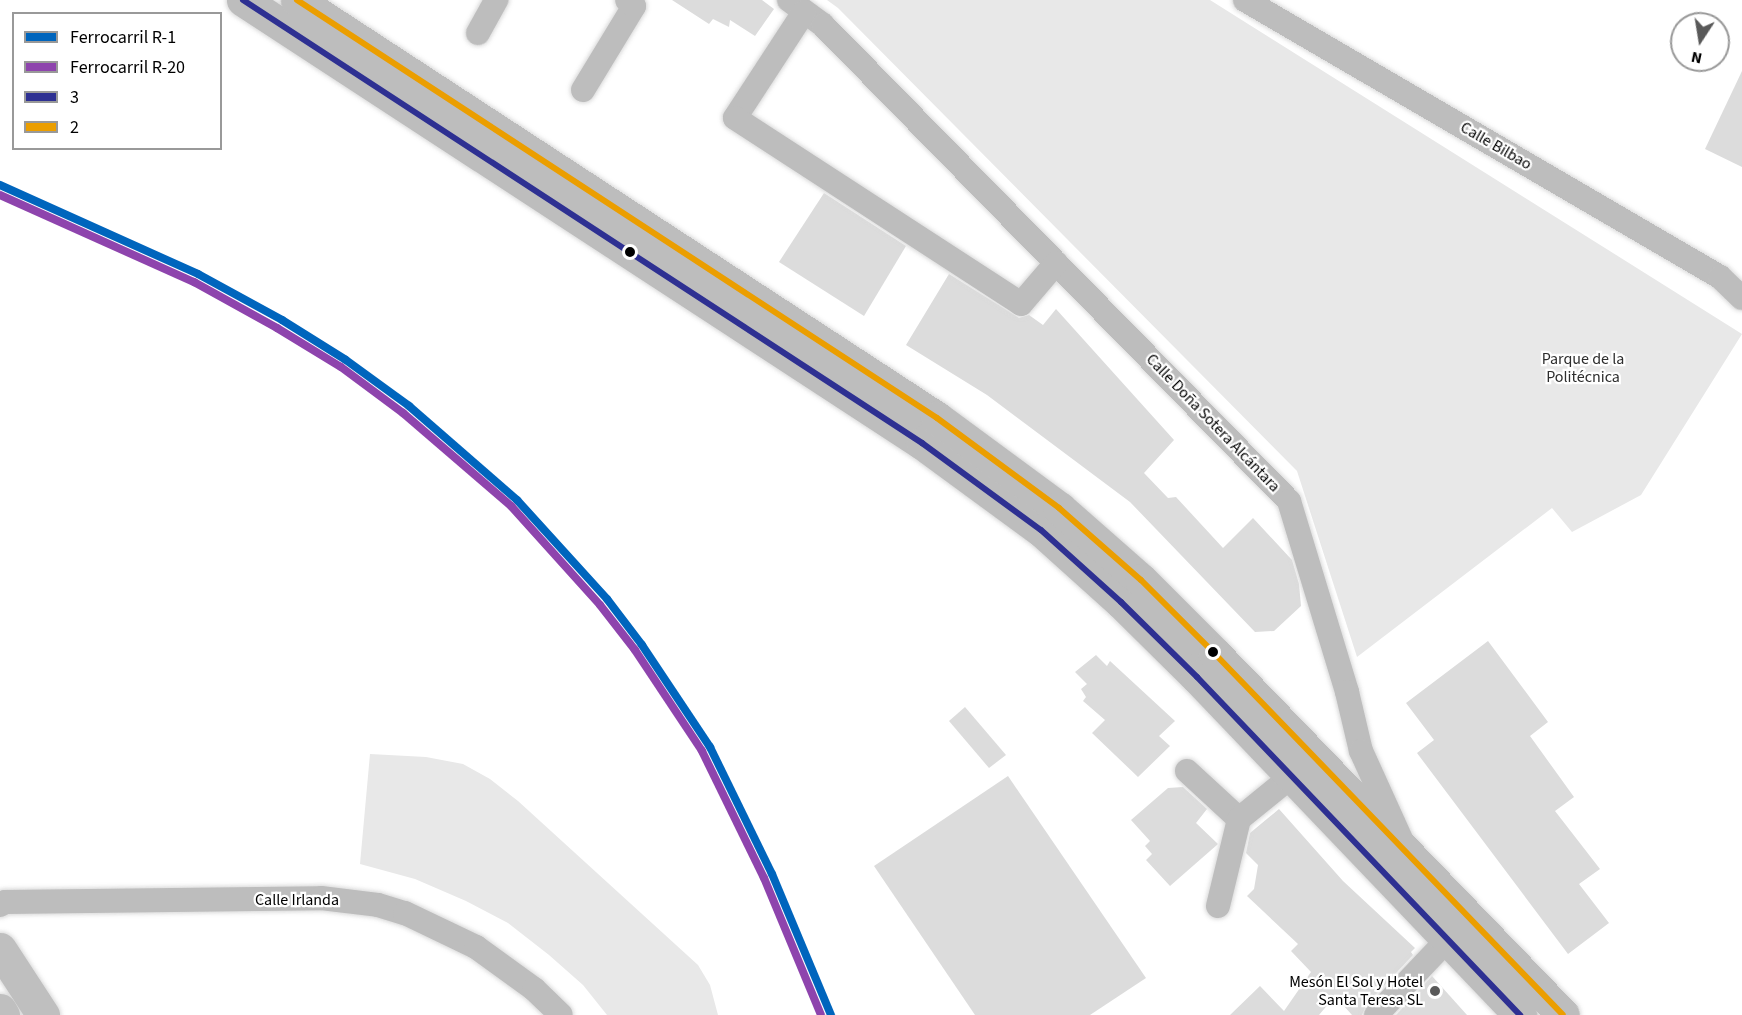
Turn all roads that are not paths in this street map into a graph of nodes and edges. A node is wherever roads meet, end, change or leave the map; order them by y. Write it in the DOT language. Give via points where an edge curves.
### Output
graph roads {
  1 [pos="243,0"];
  2 [pos="496,0"];
  3 [pos="627,0"];
  4 [pos="1245,0"];
  5 [pos="313,4"];
  6 [pos="796,6"];
  7 [pos="478,33"];
  8 [pos="583,90"];
  9 [pos="1056,263"];
  10 [pos="1742,298"];
  11 [pos="1361,751"];
  12 [pos="1187,771"];
  13 [pos="1292,776"];
  14 [pos="1324,790"];
  15 [pos="1239,819"];
  16 [pos="1410,857"];
  17 [pos="0,904"];
  18 [pos="1218,906"];
  19 [pos="1448,939"];
  20 [pos="0,949"];
  21 [pos="0,1010"];
  22 [pos="3,1015"];
  23 [pos="43,1015"];
  24 [pos="561,1015"];
  25 [pos="1376,1015"];
  26 [pos="1520,1015"];
  27 [pos="1563,1015"];
  1 -- 13 [label="main road" via="922,443 1041,530 1121,602"];
  2 -- 7 [label="street"];
  3 -- 8 [label="street" via="634,6"];
  4 -- 10 [label="street, Calle Bilbao" via="1720,277"];
  5 -- 14 [label="main road" via="938,418 1059,508 1141,580"];
  6 -- 9 [label="street, Calle Doña Sotera Alcántara" via="823,25"];
  6 -- 9 [label="street, Calle Doña Sotera Alcántara" via="735,118 1021,304"];
  9 -- 11 [label="street, Calle Doña Sotera Alcántara" via="1289,501"];
  11 -- 14 [label="street"];
  11 -- 16 [label="street, Calle Doña Sotera Alcántara"];
  12 -- 15 [label="street"];
  13 -- 14 [label="main road"];
  13 -- 15 [label="street"];
  14 -- 16 [label="main road"];
  14 -- 19 [label="main road"];
  15 -- 18 [label="street"];
  16 -- 27 [label="main road"];
  17 -- 24 [label="street, Calle Irlanda" via="321,898 378,904 476,947 534,989"];
  19 -- 25 [label="street"];
  19 -- 26 [label="main road"];
  20 -- 23 [label="main road"];
  21 -- 22 [label="main road"];
}
